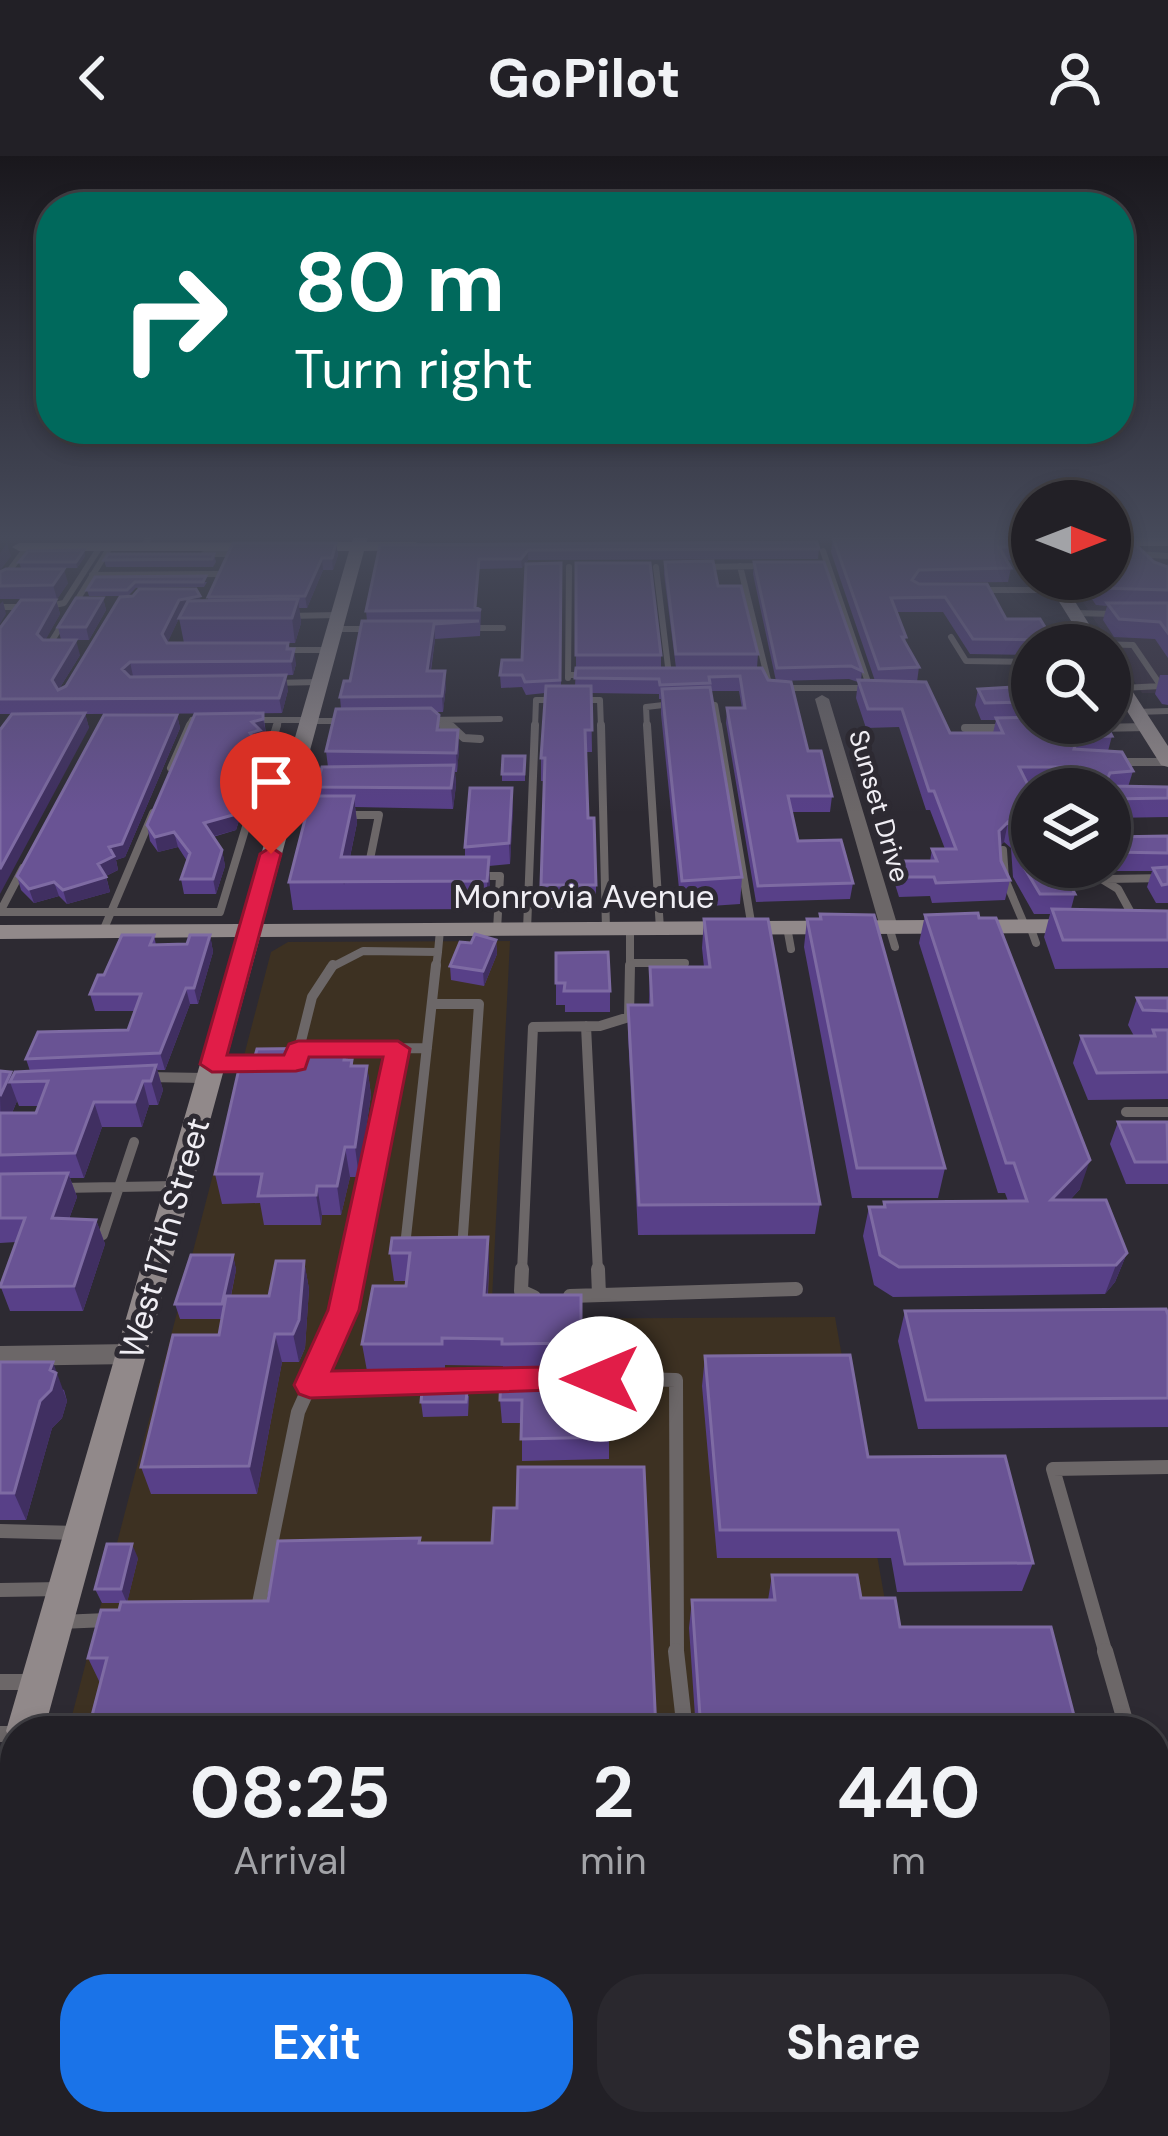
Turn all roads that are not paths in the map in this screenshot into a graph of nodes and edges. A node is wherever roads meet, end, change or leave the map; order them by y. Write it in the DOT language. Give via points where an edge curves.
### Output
graph roads {
  1 [pos="59,628"];
  2 [pos="324,628"];
  3 [pos="568,628"];
  4 [pos="663,628"];
  5 [pos="756,628"];
  6 [pos="849,628"];
  7 [pos="376,629"];
  8 [pos="333,631"];
  9 [pos="951,637"];
  10 [pos="1131,645"];
  11 [pos="70,647"];
  12 [pos="276,650"];
  13 [pos="1011,662"];
  14 [pos="748,674"];
  15 [pos="767,674"];
  16 [pos="568,675"];
  17 [pos="608,675"];
  18 [pos="649,675"];
  19 [pos="669,675"];
  20 [pos="689,675"];
  21 [pos="266,682"];
  22 [pos="318,682"];
  23 [pos="870,688"];
  24 [pos="883,693"];
  25 [pos="568,694"];
  26 [pos="822,699"];
  27 [pos="677,704"];
  28 [pos="693,704"];
  29 [pos="1131,705"];
  30 [pos="1131,706"];
  31 [pos="1131,709"];
  32 [pos="1168,711"];
  33 [pos="500,719"];
  34 [pos="169,720"];
  35 [pos="192,720"];
  36 [pos="214,720"];
  37 [pos="236,720"];
  38 [pos="348,721"];
  39 [pos="300,722"];
  40 [pos="363,726"];
  41 [pos="965,728"];
  42 [pos="1011,728"];
  43 [pos="480,739"];
  44 [pos="1168,762"];
  45 [pos="1099,763"];
  46 [pos="291,778"];
  47 [pos="342,778"];
  48 [pos="165,784"];
  49 [pos="156,806"];
  50 [pos="281,815"];
  51 [pos="1003,850"];
  52 [pos="31,855"];
  53 [pos="388,877"];
  54 [pos="456,877"];
  55 [pos="1168,878"];
  56 [pos="1131,879"];
  57 [pos="1117,888"];
  58 [pos="0,912"];
  59 [pos="1168,925"];
  60 [pos="1137,926"];
  61 [pos="752,928"];
  62 [pos="618,929"];
  63 [pos="660,929"];
  64 [pos="497,930"];
  65 [pos="527,930"];
  66 [pos="114,931"];
  67 [pos="250,931"];
  68 [pos="0,932"];
  69 [pos="1030,932"];
  70 [pos="892,937"];
  71 [pos="439,941"];
  72 [pos="630,963"];
  73 [pos="685,963"];
  74 [pos="432,1004"];
  75 [pos="586,1026"];
  76 [pos="427,1048"];
  77 [pos="298,1049"];
  78 [pos="398,1049"];
  79 [pos="210,1071"];
  80 [pos="132,1081"];
  81 [pos="1126,1112"];
  82 [pos="1168,1112"];
  83 [pos="134,1142"];
  84 [pos="178,1186"];
  85 [pos="118,1187"];
  86 [pos="48,1188"];
  87 [pos="103,1235"];
  88 [pos="424,1249"];
  89 [pos="444,1249"];
  90 [pos="796,1289"];
  91 [pos="599,1295"];
  92 [pos="131,1354"];
  93 [pos="0,1356"];
  94 [pos="541,1378"];
  95 [pos="586,1378"];
  96 [pos="310,1385"];
  97 [pos="1168,1467"];
  98 [pos="0,1531"];
  99 [pos="81,1533"];
  100 [pos="65,1589"];
  101 [pos="0,1590"];
  102 [pos="236,1614"];
  103 [pos="122,1619"];
  104 [pos="56,1622"];
  105 [pos="0,1682"];
  106 [pos="39,1682"];
  107 [pos="29,1716"];
  108 [pos="683,1716"];
  109 [pos="1124,1716"];
  1 -- 11 [label="lane" via="47,647"];
  2 -- 8 [label="lane"];
  3 -- 16 [label="lane"];
  4 -- 19 [label="lane"];
  5 -- 15 [label="lane"];
  6 -- 23 [label="lane"];
  7 -- 8 [label="lane"];
  8 -- 12 [label="lane"];
  8 -- 22 [label="street, West 17th Street"];
  9 -- 13 [label="lane" via="966,661"];
  10 -- 29 [label="lane" via="1161,686"];
  14 -- 15 [label="lane"];
  15 -- 23 [label="lane" via="770,688"];
  16 -- 17 [label="lane"];
  16 -- 25 [label="lane"];
  18 -- 19 [label="lane"];
  19 -- 20 [label="lane"];
  21 -- 22 [label="lane"];
  22 -- 39 [label="street, West 17th Street"];
  23 -- 24 [label="lane"];
  26 -- 70 [label="street, Sunset Drive"];
  27 -- 63 [label="lane" via="646,707"];
  28 -- 61 [label="lane" via="715,705"];
  30 -- 32 [label="lane"];
  31 -- 44 [label="street"];
  33 -- 43 [label="lane" via="409,723 451,726"];
  34 -- 35 [label="lane"];
  35 -- 36 [label="lane"];
  35 -- 48 [label="lane"];
  37 -- 39 [label="lane"];
  38 -- 39 [label="lane"];
  39 -- 40 [label="lane"];
  39 -- 46 [label="street, West 17th Street"];
  39 -- 66 [label="lane" via="220,912"];
  41 -- 42 [label="lane"];
  44 -- 45 [label="lane"];
  46 -- 47 [label="lane"];
  46 -- 50 [label="street, West 17th Street"];
  49 -- 66 [label="lane"];
  50 -- 53 [label="lane" via="379,814 366,877"];
  50 -- 67 [label="street, West 17th Street"];
  51 -- 69 [label="lane" via="1005,879"];
  52 -- 58 [label="lane"];
  54 -- 64 [label="lane" via="500,876"];
  55 -- 56 [label="lane"];
  57 -- 60 [label="lane"];
  58 -- 66 [label="lane"];
  59 -- 60 [label="street, Monrovia Avenue"];
  60 -- 69 [label="street, Monrovia Avenue"];
  61 -- 63 [label="street, Monrovia Avenue"];
  61 -- 70 [label="street, Monrovia Avenue" via="789,938"];
  62 -- 63 [label="street, Monrovia Avenue"];
  62 -- 65 [label="street, Monrovia Avenue"];
  62 -- 65 [label="lane" via="600,700 536,700"];
  62 -- 72 [label="lane"];
  64 -- 65 [label="street, Monrovia Avenue"];
  64 -- 71 [label="street, Monrovia Avenue"];
  66 -- 67 [label="street, Monrovia Avenue"];
  66 -- 68 [label="street, Monrovia Avenue"];
  67 -- 71 [label="street, Monrovia Avenue"];
  67 -- 79 [label="street, West 17th Street"];
  69 -- 70 [label="street, Monrovia Avenue"];
  71 -- 74 [label="lane"];
  71 -- 77 [label="lane" via="340,961 316,986"];
  72 -- 73 [label="lane"];
  72 -- 75 [label="lane" via="629,1017"];
  74 -- 76 [label="lane"];
  74 -- 89 [label="lane" via="479,1004 464,1249"];
  75 -- 91 [label="lane"];
  75 -- 91 [label="lane" via="533,1027 521,1291"];
  76 -- 78 [label="lane"];
  76 -- 88 [label="lane" via="404,1250"];
  77 -- 78 [label="lane"];
  77 -- 79 [label="lane" via="296,1063"];
  78 -- 96 [label="lane" via="343,1310"];
  79 -- 80 [label="lane"];
  79 -- 84 [label="street, West 17th Street"];
  81 -- 82 [label="lane"];
  83 -- 85 [label="lane"];
  84 -- 85 [label="lane"];
  84 -- 92 [label="street, West 17th Street"];
  85 -- 86 [label="lane"];
  85 -- 87 [label="lane"];
  90 -- 91 [label="lane"];
  92 -- 93 [label="street"];
  92 -- 99 [label="street, West 17th Street"];
  94 -- 96 [label="lane"];
  95 -- 108 [label="lane" via="676,1380 673,1622"];
  96 -- 102 [label="lane" via="259,1613"];
  97 -- 109 [label="lane" via="1053,1468"];
  98 -- 99 [label="lane"];
  99 -- 100 [label="street, West 17th Street"];
  100 -- 101 [label="lane"];
  100 -- 104 [label="street, West 17th Street"];
  103 -- 104 [label="lane"];
  104 -- 106 [label="street, West 17th Street"];
  105 -- 106 [label="lane"];
  106 -- 107 [label="street, West 17th Street"];
}
